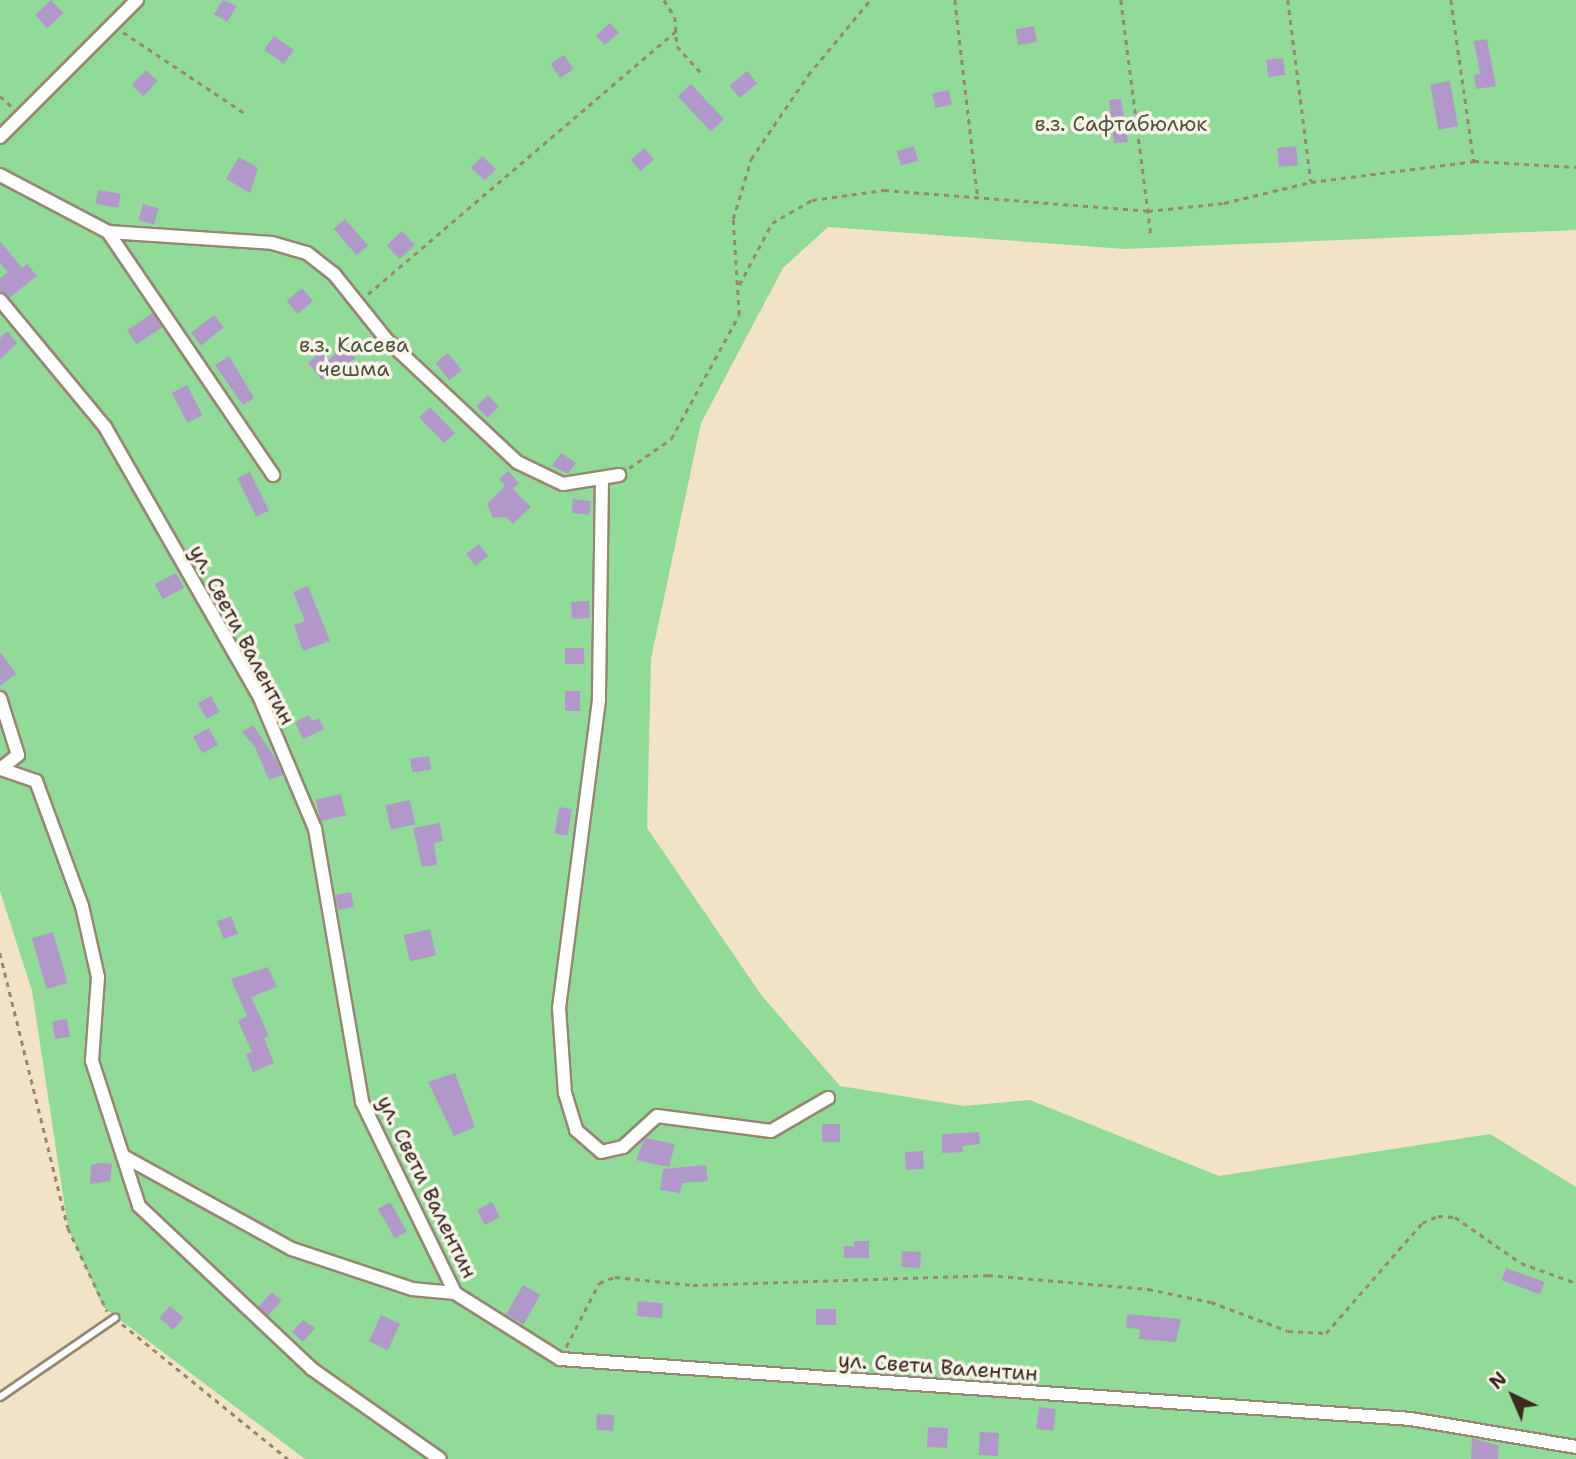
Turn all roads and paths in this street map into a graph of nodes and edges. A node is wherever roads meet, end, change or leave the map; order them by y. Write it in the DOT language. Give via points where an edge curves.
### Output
graph roads {
  1 [pos="137,0"];
  2 [pos="664,0"];
  3 [pos="870,0"];
  4 [pos="955,0"];
  5 [pos="1121,0"];
  6 [pos="1287,0"];
  7 [pos="1451,0"];
  8 [pos="112,24"];
  9 [pos="676,32"];
  10 [pos="704,76"];
  11 [pos="246,114"];
  12 [pos="0,137"];
  13 [pos="1474,161"];
  14 [pos="1576,167"];
  15 [pos="0,175"];
  16 [pos="1311,182"];
  17 [pos="978,198"];
  18 [pos="1148,211"];
  19 [pos="108,232"];
  20 [pos="1151,235"];
  21 [pos="739,285"];
  22 [pos="0,300"];
  23 [pos="358,303"];
  24 [pos="273,475"];
  25 [pos="619,475"];
  26 [pos="602,478"];
  27 [pos="0,698"];
  28 [pos="2,770"];
  29 [pos="0,953"];
  30 [pos="828,1098"];
  31 [pos="125,1157"];
  32 [pos="1576,1283"];
  33 [pos="454,1293"];
  34 [pos="115,1318"];
  35 [pos="560,1359"];
  36 [pos="0,1397"];
  37 [pos="1576,1447"];
  38 [pos="288,1459"];
  39 [pos="440,1459"];
  1 -- 8 [label="street"];
  2 -- 9 [label="path" via="675,17"];
  3 -- 21 [label="path" via="808,75 751,159 733,219"];
  4 -- 17 [label="path"];
  5 -- 18 [label="path"];
  6 -- 16 [label="path"];
  7 -- 13 [label="path"];
  8 -- 11 [label="path"];
  8 -- 12 [label="street"];
  9 -- 10 [label="path" via="677,46"];
  9 -- 23 [label="path"];
  13 -- 14 [label="path"];
  13 -- 16 [label="path"];
  15 -- 19 [label="street"];
  16 -- 18 [label="path" via="1224,203"];
  17 -- 18 [label="path"];
  17 -- 21 [label="path" via="884,190 813,201 772,223"];
  18 -- 20 [label="path"];
  19 -- 23 [label="street" via="272,243 307,253 334,274"];
  19 -- 24 [label="street"];
  21 -- 25 [label="path" via="738,315 671,439"];
  22 -- 33 [label="street, ул. Свети Валентин" via="105,427 260,698 315,829 362,1102"];
  23 -- 26 [label="street" via="386,339 517,462 563,484"];
  25 -- 26 [label="street"];
  26 -- 30 [label="street" via="598,700 559,1008 565,1093 576,1130 601,1152 623,1147 657,1116 771,1132"];
  27 -- 28 [label="street" via="18,755"];
  28 -- 31 [label="street" via="36,780 82,906 98,977 92,1061"];
  29 -- 34 [label="path" via="68,1228 103,1307"];
  31 -- 33 [label="street" via="292,1248 412,1289"];
  31 -- 39 [label="street" via="139,1206 312,1369"];
  32 -- 35 [label="path" via="1521,1263 1455,1217 1438,1216 1422,1223 1326,1334 1288,1331 1211,1302 1148,1289 988,1275 693,1285 615,1277 599,1283"];
  33 -- 35 [label="street, ул. Свети Валентин"];
  34 -- 36 [label="lane"];
  34 -- 38 [label="path"];
  35 -- 37 [label="street, ул. Свети Валентин" via="1411,1419"];
}
